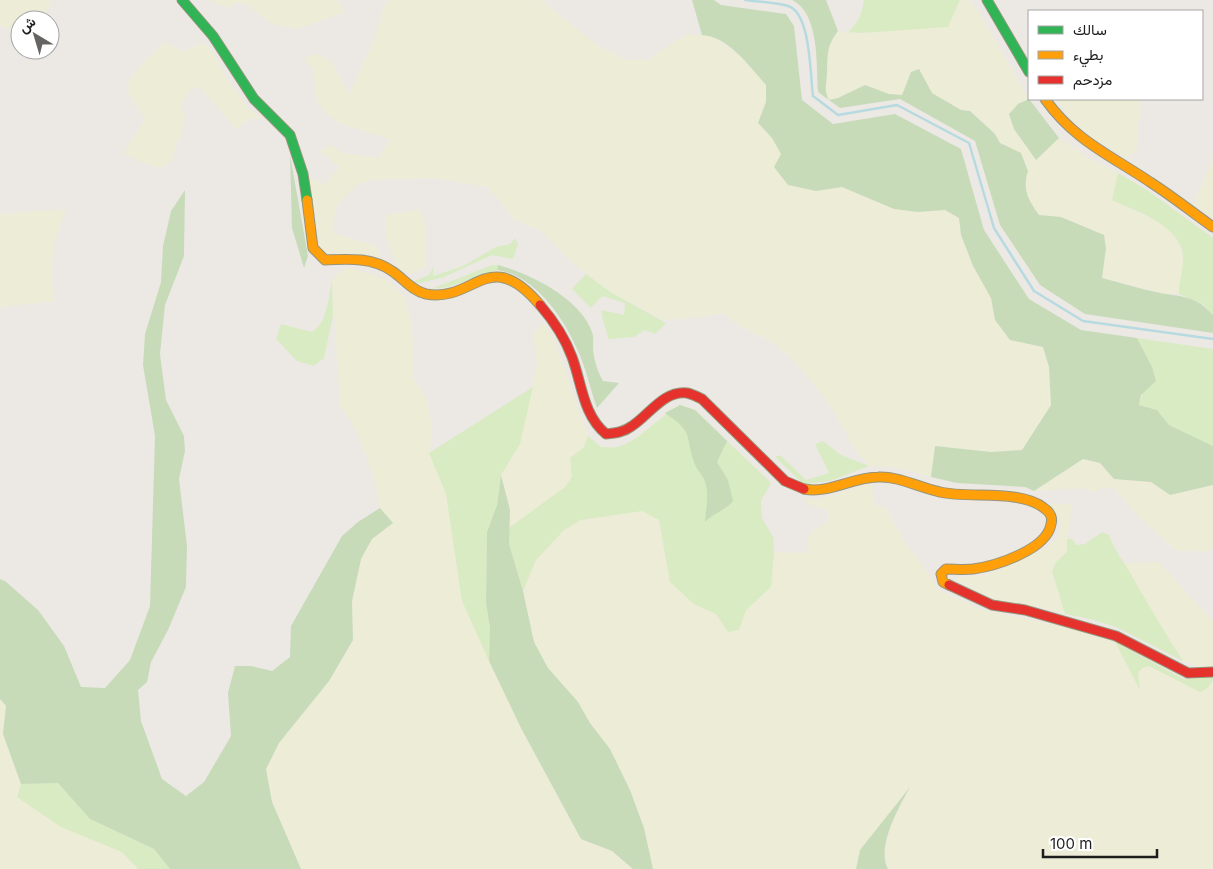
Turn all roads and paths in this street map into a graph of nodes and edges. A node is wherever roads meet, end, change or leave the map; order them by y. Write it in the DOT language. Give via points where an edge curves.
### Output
graph roads {
  1 [pos="182,0"];
  2 [pos="987,0"];
  3 [pos="1028,70"];
  4 [pos="1046,100"];
  5 [pos="1213,227"];
  6 [pos="1213,672"];
  1 -- 6 [label="street" via="213,36 254,99 290,135 303,174 312,248 320,257 381,264 411,287 427,294 453,291 492,277 518,284 555,323 572,357 593,424 606,434 622,433 670,396 684,392 702,400 785,481 797,488 825,490 883,476 947,494 1010,497 1036,503 1048,512 1052,522 1050,531 1041,541 1029,550 988,566 946,569 941,574 943,582 992,605 1087,626 1116,636 1188,673"];
  2 -- 3 [label="street"];
  4 -- 5 [label="street" via="1067,129 1084,143 1152,183"];
}
